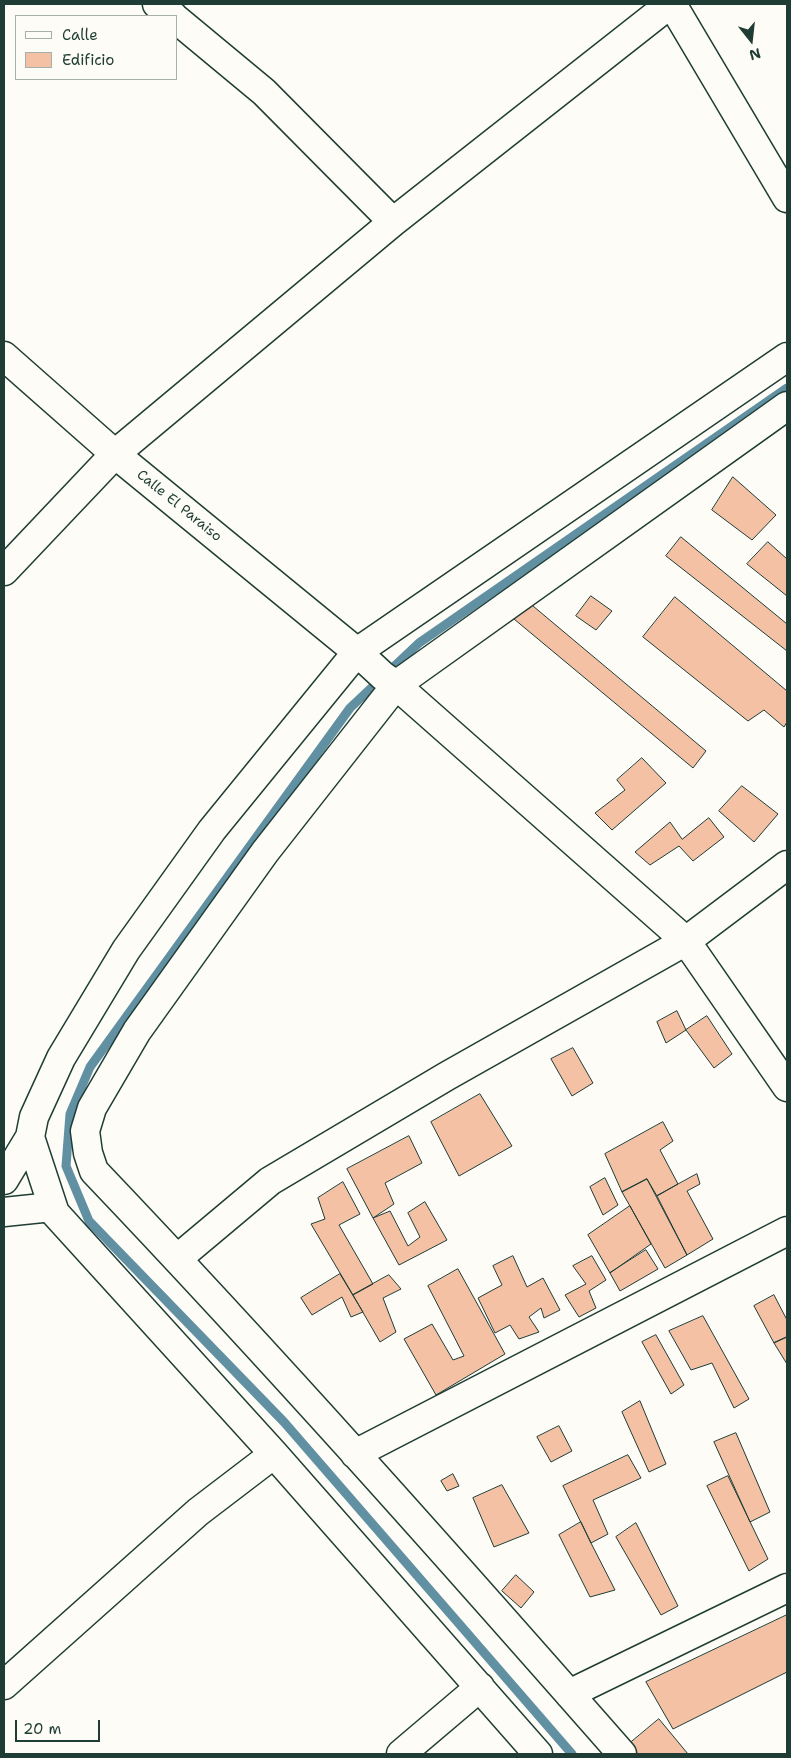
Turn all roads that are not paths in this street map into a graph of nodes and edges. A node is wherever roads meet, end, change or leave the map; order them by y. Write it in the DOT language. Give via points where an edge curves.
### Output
graph roads {
  1 [pos="158,4"];
  2 [pos="671,4"];
  3 [pos="172,15"];
  4 [pos="178,21"];
  5 [pos="787,198"];
  6 [pos="393,222"];
  7 [pos="4,356"];
  8 [pos="787,357"];
  9 [pos="787,406"];
  10 [pos="115,454"];
  11 [pos="4,571"];
  12 [pos="357,652"];
  13 [pos="396,685"];
  14 [pos="787,865"];
  15 [pos="686,941"];
  16 [pos="787,1087"];
  17 [pos="30,1137"];
  18 [pos="4,1180"];
  19 [pos="52,1207"];
  20 [pos="4,1212"];
  21 [pos="787,1231"];
  22 [pos="177,1259"];
  23 [pos="274,1454"];
  24 [pos="355,1454"];
  25 [pos="787,1588"];
  26 [pos="4,1685"];
  27 [pos="480,1687"];
  28 [pos="568,1694"];
  29 [pos="401,1754"];
  30 [pos="538,1754"];
  31 [pos="622,1754"];
  1 -- 3 [label="street"];
  2 -- 5 [label="street"];
  2 -- 6 [label="street"];
  4 -- 6 [label="street" via="264,92"];
  6 -- 10 [label="street"];
  7 -- 10 [label="street, Calle El Paraiso"];
  8 -- 12 [label="street"];
  9 -- 13 [label="street"];
  10 -- 11 [label="street"];
  10 -- 12 [label="street, Calle El Paraiso"];
  12 -- 13 [label="street, Calle El Paraiso"];
  12 -- 17 [label="street" via="212,830 126,950 61,1058 34,1117"];
  13 -- 15 [label="street, Calle El Paraiso"];
  13 -- 22 [label="street" via="265,852 137,1031 92,1108 85,1132 94,1171"];
  14 -- 15 [label="street"];
  15 -- 16 [label="street, Calle El Paraiso"];
  15 -- 22 [label="street" via="270,1181"];
  17 -- 18 [label="street"];
  17 -- 19 [label="street"];
  19 -- 20 [label="street"];
  19 -- 23 [label="street"];
  21 -- 24 [label="street"];
  22 -- 24 [label="street"];
  23 -- 26 [label="street" via="198,1512"];
  23 -- 27 [label="street"];
  24 -- 28 [label="street"];
  25 -- 28 [label="street"];
  27 -- 29 [label="street"];
  27 -- 30 [label="street"];
  28 -- 31 [label="street"];
}
